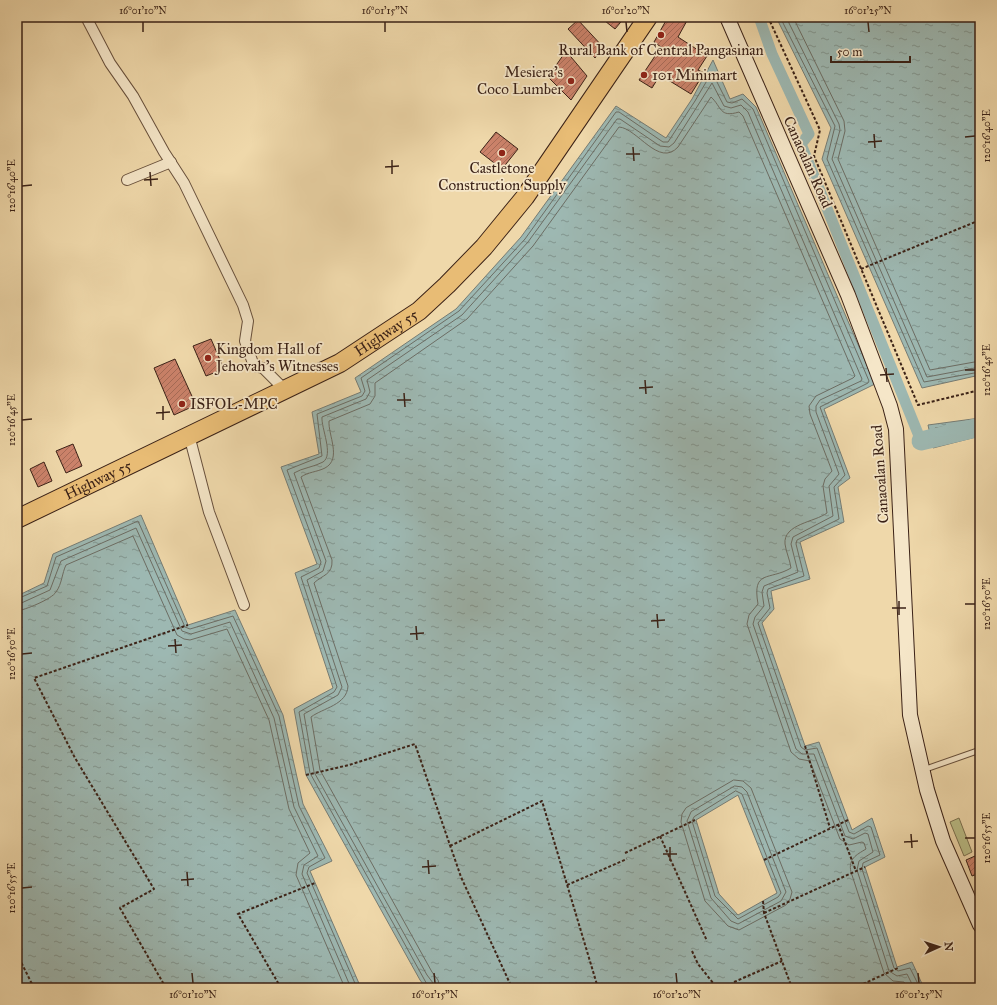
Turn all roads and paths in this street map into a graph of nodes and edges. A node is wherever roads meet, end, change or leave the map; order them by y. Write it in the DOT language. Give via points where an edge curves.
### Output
graph roads {
  1 [pos="86,17"];
  2 [pos="648,17"];
  3 [pos="727,17"];
  4 [pos="768,17"];
  5 [pos="171,162"];
  6 [pos="128,180"];
  7 [pos="980,220"];
  8 [pos="861,269"];
  9 [pos="285,390"];
  10 [pos="980,390"];
  11 [pos="189,435"];
  12 [pos="17,519"];
  13 [pos="244,605"];
  14 [pos="188,625"];
  15 [pos="805,746"];
  16 [pos="980,750"];
  17 [pos="922,770"];
  18 [pos="306,774"];
  19 [pos="695,820"];
  20 [pos="848,820"];
  21 [pos="838,824"];
  22 [pos="830,828"];
  23 [pos="660,836"];
  24 [pos="450,846"];
  25 [pos="625,852"];
  26 [pos="627,859"];
  27 [pos="764,860"];
  28 [pos="865,866"];
  29 [pos="856,871"];
  30 [pos="316,883"];
  31 [pos="567,885"];
  32 [pos="763,901"];
  33 [pos="764,913"];
  34 [pos="980,925"];
  35 [pos="707,941"];
  36 [pos="692,950"];
  37 [pos="17,954"];
  38 [pos="782,961"];
  39 [pos="898,968"];
  40 [pos="734,982"];
  41 [pos="166,987"];
  42 [pos="34,988"];
  43 [pos="162,988"];
  44 [pos="281,988"];
  45 [pos="512,988"];
  46 [pos="598,988"];
  47 [pos="717,988"];
  48 [pos="792,988"];
  49 [pos="854,988"];
  1 -- 5 [label="street" via="110,63 134,96"];
  2 -- 9 [label="highway, Highway 55" via="525,197 484,247 419,311 340,363"];
  3 -- 17 [label="street, Canaoalan Road" via="848,295 890,406 896,429 909,708"];
  4 -- 8 [label="path" via="820,130 814,156"];
  5 -- 6 [label="street"];
  5 -- 9 [label="street" via="184,183 243,305 248,321 245,341 254,366 263,368"];
  7 -- 8 [label="path"];
  8 -- 10 [label="path" via="918,405"];
  9 -- 11 [label="highway, Highway 55"];
  11 -- 12 [label="highway, Highway 55"];
  11 -- 13 [label="street" via="209,512"];
  14 -- 41 [label="path" via="34,678 75,758 154,889 120,908"];
  15 -- 22 [label="path"];
  16 -- 17 [label="lane"];
  17 -- 34 [label="street, Canaoalan Road" via="943,841"];
  18 -- 24 [label="path" via="349,765 415,744"];
  19 -- 23 [label="path"];
  20 -- 21 [label="path"];
  21 -- 22 [label="path"];
  21 -- 29 [label="path"];
  22 -- 27 [label="path"];
  23 -- 25 [label="path"];
  23 -- 35 [label="path"];
  24 -- 31 [label="path" via="542,801"];
  24 -- 45 [label="path" via="461,877"];
  26 -- 31 [label="path"];
  28 -- 33 [label="path"];
  30 -- 44 [label="path" via="238,914"];
  31 -- 46 [label="path"];
  32 -- 33 [label="path"];
  33 -- 38 [label="path"];
  36 -- 47 [label="path" via="698,964"];
  37 -- 42 [label="path"];
  38 -- 40 [label="path"];
  38 -- 48 [label="path"];
  39 -- 49 [label="path"];
  41 -- 43 [label="path"];
}
